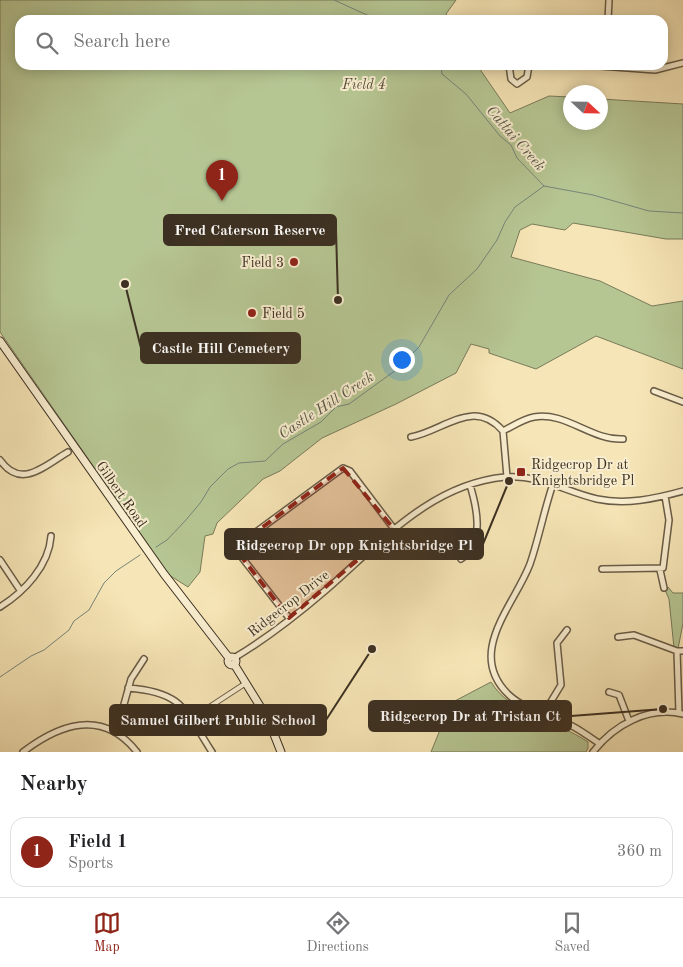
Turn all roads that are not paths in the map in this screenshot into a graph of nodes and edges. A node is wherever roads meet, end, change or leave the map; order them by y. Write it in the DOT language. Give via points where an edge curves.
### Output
graph roads {
  1 [pos="609,0"];
  2 [pos="608,15"];
  3 [pos="683,62"];
  4 [pos="668,66"];
  5 [pos="510,70"];
  6 [pos="528,70"];
  7 [pos="0,341"];
  8 [pos="654,391"];
  9 [pos="683,402"];
  10 [pos="502,431"];
  11 [pos="411,437"];
  12 [pos="623,439"];
  13 [pos="68,452"];
  14 [pos="0,460"];
  15 [pos="507,477"];
  16 [pos="553,484"];
  17 [pos="470,485"];
  18 [pos="683,492"];
  19 [pos="665,496"];
  20 [pos="394,529"];
  21 [pos="51,536"];
  22 [pos="460,559"];
  23 [pos="0,560"];
  24 [pos="602,569"];
  25 [pos="660,570"];
  26 [pos="664,588"];
  27 [pos="20,590"];
  28 [pos="0,607"];
  29 [pos="289,618"];
  30 [pos="567,630"];
  31 [pos="618,637"];
  32 [pos="680,651"];
  33 [pos="144,659"];
  34 [pos="232,660"];
  35 [pos="246,683"];
  36 [pos="128,688"];
  37 [pos="608,692"];
  38 [pos="544,713"];
  39 [pos="681,713"];
  40 [pos="191,719"];
  41 [pos="629,721"];
  42 [pos="116,732"];
  43 [pos="600,744"];
  44 [pos="23,752"];
  45 [pos="137,752"];
  46 [pos="212,752"];
  47 [pos="281,752"];
  48 [pos="593,752"];
  1 -- 2 [label="street"];
  3 -- 4 [label="street"];
  5 -- 6 [label="street" via="511,79 517,84 527,77"];
  7 -- 34 [label="main road, Gilbert Road" via="164,574"];
  8 -- 9 [label="street"];
  10 -- 11 [label="street" via="488,419 459,418 424,435"];
  10 -- 12 [label="street" via="542,416 556,418 612,440"];
  10 -- 15 [label="street"];
  13 -- 14 [label="street" via="23,476 14,473"];
  15 -- 16 [label="street, Ridgecrop Drive" via="532,478"];
  15 -- 17 [label="street, Ridgecrop Drive"];
  16 -- 19 [label="street, Ridgecrop Drive" via="610,501 639,501"];
  16 -- 38 [label="street" via="528,567 495,635 491,651 496,676 509,695"];
  17 -- 20 [label="street, Ridgecrop Drive" via="431,502"];
  17 -- 22 [label="street" via="477,508 478,527 468,554"];
  18 -- 19 [label="street, Ridgecrop Drive"];
  19 -- 25 [label="street" via="669,520 665,566"];
  20 -- 29 [label="street, Ridgecrop Drive" via="326,590"];
  20 -- 29 [label="street" via="350,471 343,468 241,543 240,555"];
  21 -- 27 [label="street" via="44,563"];
  23 -- 27 [label="street"];
  24 -- 25 [label="street"];
  25 -- 26 [label="street"];
  27 -- 28 [label="street"];
  29 -- 34 [label="street, Ridgecrop Drive"];
  30 -- 38 [label="street" via="557,643 561,685"];
  31 -- 32 [label="street" via="634,635"];
  32 -- 39 [label="street"];
  33 -- 36 [label="street" via="130,679"];
  34 -- 35 [label="main road, Gilbert Road"];
  35 -- 40 [label="street"];
  35 -- 47 [label="main road, Gilbert Road" via="268,719"];
  36 -- 40 [label="street" via="161,693 184,707"];
  36 -- 42 [label="street"];
  37 -- 41 [label="street" via="620,698"];
  38 -- 43 [label="street"];
  39 -- 41 [label="street" via="660,713"];
  40 -- 46 [label="street"];
  41 -- 43 [label="street"];
  42 -- 44 [label="street" via="102,727 71,725 51,732"];
  42 -- 45 [label="street"];
  43 -- 48 [label="street"];
}
